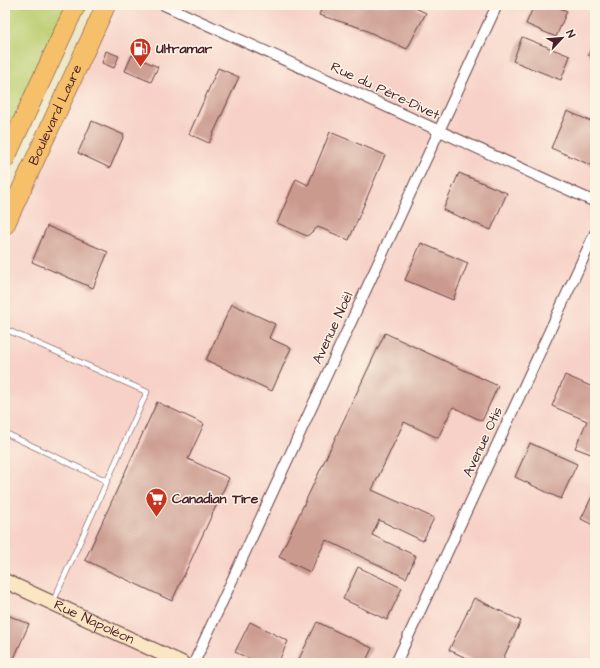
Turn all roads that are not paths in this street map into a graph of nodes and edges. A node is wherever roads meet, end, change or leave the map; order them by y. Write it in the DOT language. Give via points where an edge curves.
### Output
graph roads {
  1 [pos="76,5"];
  2 [pos="106,5"];
  3 [pos="164,5"];
  4 [pos="497,5"];
  5 [pos="439,131"];
  6 [pos="5,159"];
  7 [pos="595,202"];
  8 [pos="5,225"];
  9 [pos="595,233"];
  10 [pos="5,328"];
  11 [pos="5,433"];
  12 [pos="107,481"];
  13 [pos="5,582"];
  14 [pos="52,603"];
  15 [pos="182,663"];
  16 [pos="194,663"];
  17 [pos="396,663"];
  1 -- 6 [label="highway, Boulevard Laure"];
  2 -- 8 [label="highway, Boulevard Laure"];
  3 -- 5 [label="street, Rue du Père-Divet"];
  4 -- 5 [label="street, Avenue Noël"];
  5 -- 7 [label="street, Rue du Père-Divet"];
  5 -- 16 [label="street, Avenue Noël"];
  9 -- 17 [label="street, Avenue Otis"];
  10 -- 12 [label="lane" via="147,392"];
  11 -- 12 [label="lane"];
  12 -- 14 [label="lane"];
  13 -- 14 [label="street, Rue Napoléon"];
  14 -- 15 [label="street, Rue Napoléon"];
}
